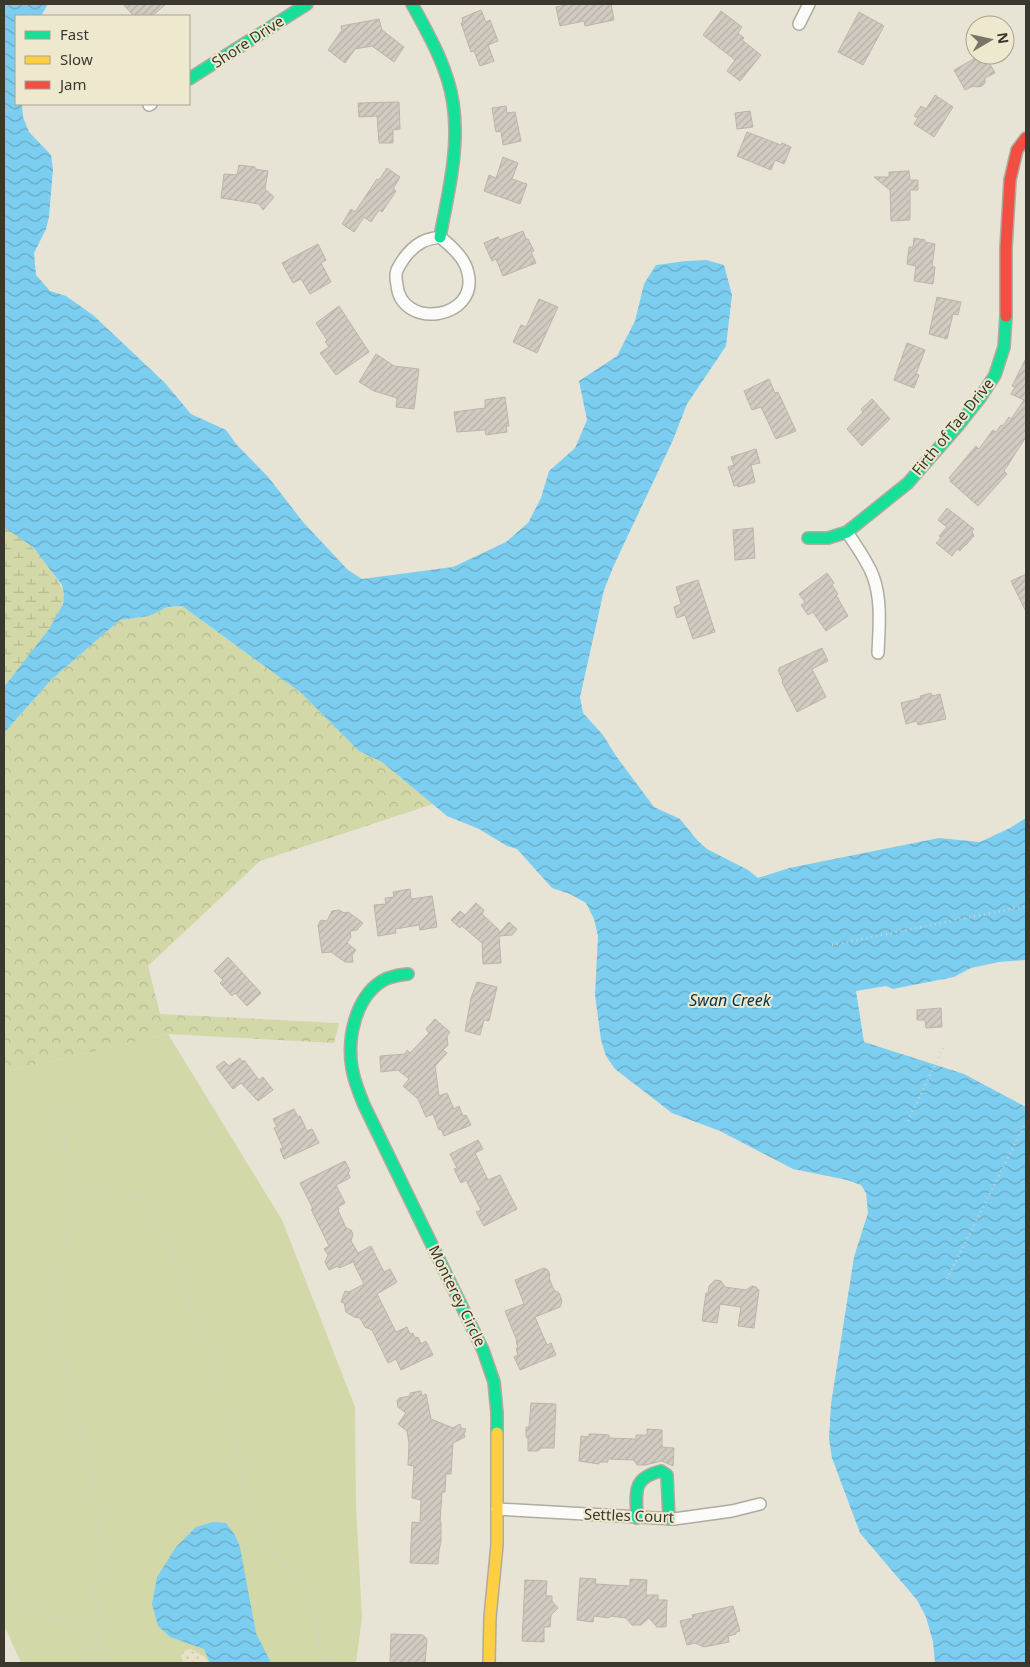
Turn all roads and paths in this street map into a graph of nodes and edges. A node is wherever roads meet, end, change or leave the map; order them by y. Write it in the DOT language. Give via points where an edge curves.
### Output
graph roads {
  1 [pos="308,4"];
  2 [pos="412,4"];
  3 [pos="809,4"];
  4 [pos="799,24"];
  5 [pos="190,79"];
  6 [pos="1026,138"];
  7 [pos="440,237"];
  8 [pos="847,532"];
  9 [pos="808,538"];
  10 [pos="878,653"];
  11 [pos="1026,906"];
  12 [pos="832,945"];
  13 [pos="408,974"];
  14 [pos="943,1048"];
  15 [pos="908,1121"];
  16 [pos="1026,1122"];
  17 [pos="66,1149"];
  18 [pos="82,1192"];
  19 [pos="947,1279"];
  20 [pos="760,1504"];
  21 [pos="497,1509"];
  22 [pos="637,1518"];
  23 [pos="669,1519"];
  24 [pos="4,1584"];
  25 [pos="96,1655"];
  26 [pos="96,1663"];
  27 [pos="321,1663"];
  28 [pos="489,1663"];
  1 -- 5 [label="street, Shore Drive"];
  2 -- 7 [label="street" via="438,54 453,104 453,153"];
  3 -- 4 [label="street"];
  6 -- 8 [label="street, Firth of Tae Drive" via="1017,150 1010,180 1006,332 995,376 957,427 908,483"];
  7 -- 7 [label="street" via="422,241 406,255 395,273 397,293 406,306 420,313 439,314 453,309 464,300 469,287 468,272 462,260"];
  8 -- 9 [label="street, Firth of Tae Drive" via="825,538"];
  8 -- 10 [label="street" via="873,576 879,600"];
  11 -- 12 [label="path"];
  13 -- 21 [label="street, Monterey Circle" via="386,979 376,985 364,1000 351,1037 352,1070 364,1106 483,1350 494,1382"];
  14 -- 15 [label="path"];
  16 -- 19 [label="path"];
  17 -- 17 [label="path" via="68,1113 60,1106 52,1108 48,1115"];
  17 -- 18 [label="path"];
  18 -- 25 [label="path" via="76,1202 57,1281 56,1308 103,1553 103,1566 92,1591 100,1624"];
  18 -- 27 [label="path" via="122,1190 140,1199 158,1223 233,1425 248,1509 260,1536 316,1603"];
  20 -- 23 [label="street, Settles Court"];
  21 -- 22 [label="street, Settles Court"];
  21 -- 28 [label="street, Monterey Circle"];
  22 -- 23 [label="street, Settles Court"];
  22 -- 23 [label="street" via="638,1482 643,1476 661,1472 667,1475"];
  24 -- 25 [label="path" via="28,1607 80,1627"];
  25 -- 26 [label="path"];
}
